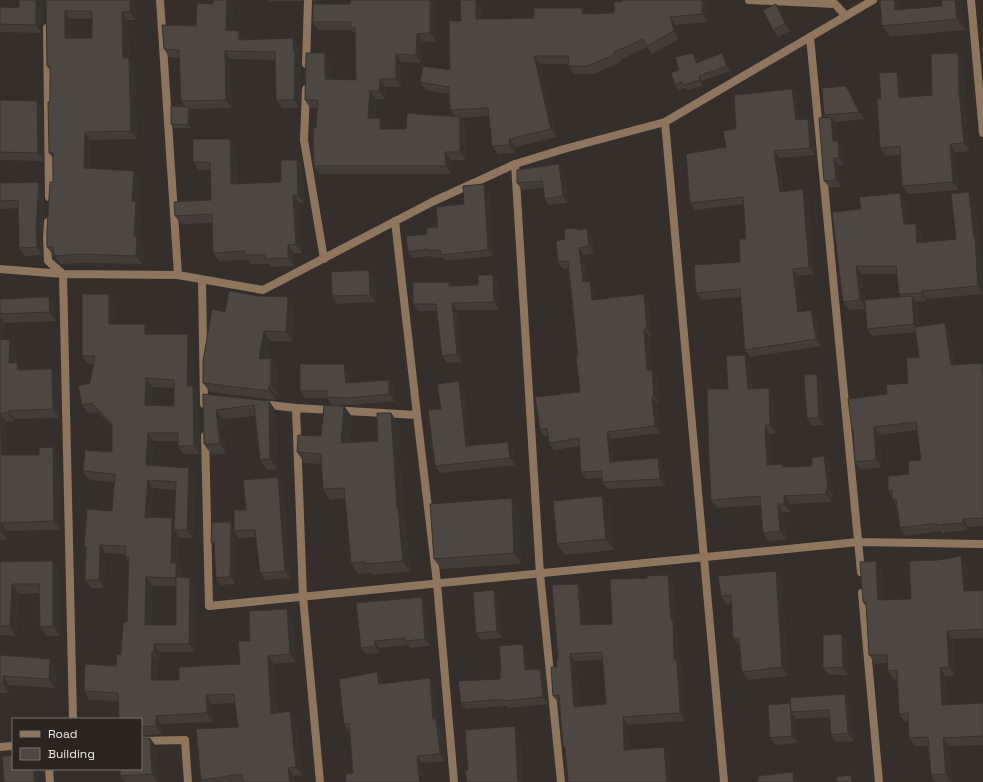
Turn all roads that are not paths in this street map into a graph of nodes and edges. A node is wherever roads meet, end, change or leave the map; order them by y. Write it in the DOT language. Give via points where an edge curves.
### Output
graph roads {
  1 [pos="160,0"];
  2 [pos="308,0"];
  3 [pos="749,0"];
  4 [pos="873,0"];
  5 [pos="971,0"];
  6 [pos="846,16"];
  7 [pos="47,23"];
  8 [pos="810,37"];
  9 [pos="665,122"];
  10 [pos="983,133"];
  11 [pos="515,164"];
  12 [pos="396,221"];
  13 [pos="324,259"];
  14 [pos="0,269"];
  15 [pos="63,274"];
  16 [pos="178,275"];
  17 [pos="202,280"];
  18 [pos="250,402"];
  19 [pos="296,408"];
  20 [pos="204,413"];
  21 [pos="417,415"];
  22 [pos="205,428"];
  23 [pos="858,542"];
  24 [pos="983,544"];
  25 [pos="704,558"];
  26 [pos="540,574"];
  27 [pos="437,584"];
  28 [pos="303,596"];
  29 [pos="73,718"];
  30 [pos="142,741"];
  31 [pos="12,746"];
  32 [pos="0,747"];
  33 [pos="49,770"];
  34 [pos="50,782"];
  35 [pos="188,782"];
  36 [pos="320,782"];
  37 [pos="454,782"];
  38 [pos="561,782"];
  39 [pos="724,782"];
  40 [pos="879,782"];
  1 -- 16 [label="street"];
  2 -- 13 [label="street" via="304,140"];
  3 -- 6 [label="street" via="835,4"];
  4 -- 6 [label="street"];
  5 -- 10 [label="street"];
  6 -- 8 [label="street"];
  7 -- 15 [label="street" via="50,192 46,238 48,261"];
  8 -- 9 [label="street"];
  8 -- 23 [label="street"];
  9 -- 11 [label="street"];
  9 -- 25 [label="street"];
  11 -- 12 [label="street"];
  11 -- 26 [label="street"];
  12 -- 13 [label="street"];
  12 -- 21 [label="street"];
  13 -- 17 [label="street" via="263,290"];
  14 -- 15 [label="street"];
  15 -- 16 [label="street"];
  15 -- 29 [label="street"];
  16 -- 17 [label="street"];
  17 -- 20 [label="street" via="208,398"];
  18 -- 19 [label="street"];
  19 -- 21 [label="street"];
  19 -- 28 [label="street"];
  21 -- 27 [label="street"];
  22 -- 28 [label="street" via="209,606"];
  23 -- 24 [label="street"];
  23 -- 25 [label="street"];
  23 -- 40 [label="street"];
  25 -- 26 [label="street"];
  25 -- 39 [label="street"];
  26 -- 27 [label="street"];
  26 -- 38 [label="street"];
  27 -- 28 [label="street"];
  27 -- 37 [label="street"];
  28 -- 36 [label="street"];
  30 -- 35 [label="street" via="185,740"];
  31 -- 32 [label="street"];
  33 -- 34 [label="street"];
}
